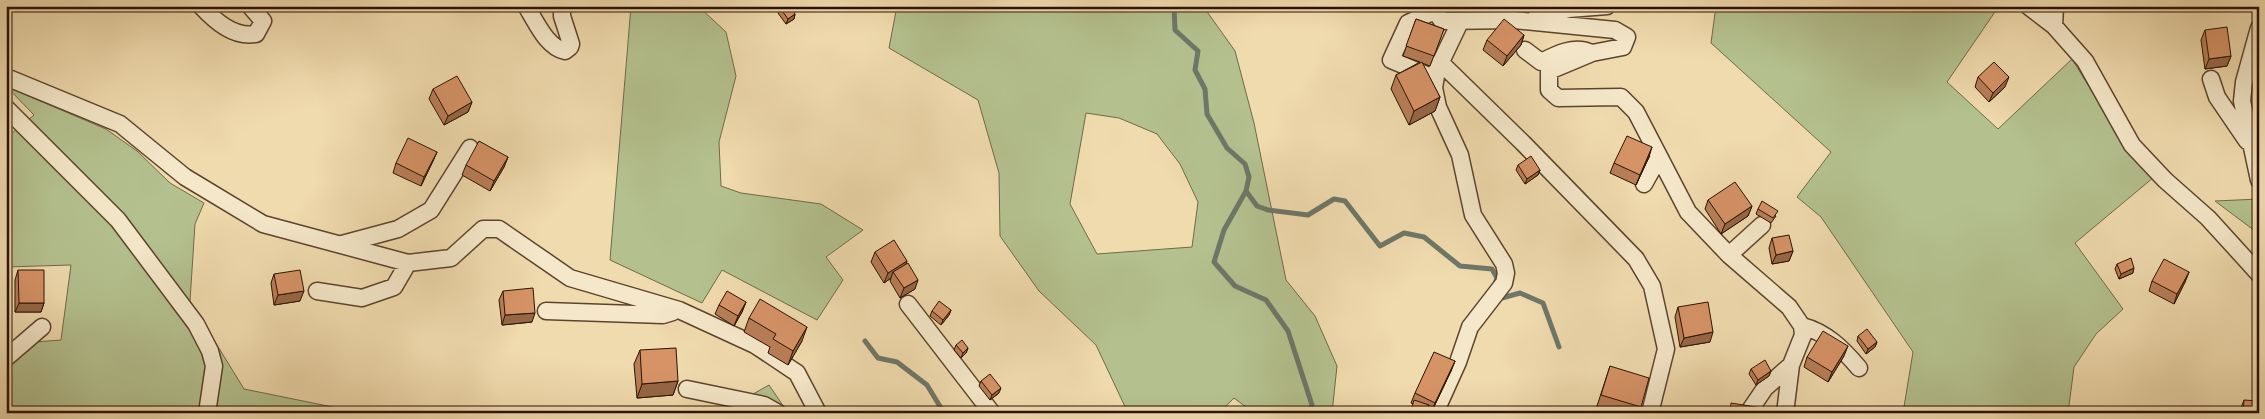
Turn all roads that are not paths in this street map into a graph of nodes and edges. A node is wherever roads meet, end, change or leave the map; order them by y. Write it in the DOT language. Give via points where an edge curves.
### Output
graph roads {
  1 [pos="201,6"];
  2 [pos="250,6"];
  3 [pos="526,6"];
  4 [pos="562,6"];
  5 [pos="1607,6"];
  6 [pos="2028,6"];
  7 [pos="2056,6"];
  8 [pos="1435,8"];
  9 [pos="1514,20"];
  10 [pos="1460,22"];
  11 [pos="2054,26"];
  12 [pos="2259,28"];
  13 [pos="1526,50"];
  14 [pos="1592,53"];
  15 [pos="1440,62"];
  16 [pos="6,77"];
  17 [pos="1436,78"];
  18 [pos="2211,79"];
  19 [pos="6,108"];
  20 [pos="2250,145"];
  21 [pos="470,148"];
  22 [pos="1659,157"];
  23 [pos="2259,180"];
  24 [pos="1644,184"];
  25 [pos="1762,225"];
  26 [pos="340,244"];
  27 [pos="1728,255"];
  28 [pos="408,263"];
  29 [pos="2259,274"];
  30 [pos="317,291"];
  31 [pos="908,304"];
  32 [pos="546,310"];
  33 [pos="679,310"];
  34 [pos="42,326"];
  35 [pos="1802,326"];
  36 [pos="6,358"];
  37 [pos="1791,365"];
  38 [pos="1859,368"];
  39 [pos="687,389"];
  40 [pos="1750,410"];
  41 [pos="207,413"];
  42 [pos="778,413"];
  43 [pos="818,413"];
  44 [pos="992,413"];
  45 [pos="1435,413"];
  46 [pos="1650,413"];
  47 [pos="1785,413"];
  1 -- 2 [label="street" via="219,24 247,36 256,34 263,22"];
  3 -- 4 [label="street" via="551,44 565,51 570,44"];
  5 -- 9 [label="street" via="1569,9 1544,17"];
  6 -- 11 [label="street"];
  7 -- 11 [label="street"];
  8 -- 10 [label="street" via="1442,21"];
  8 -- 17 [label="street" via="1408,23 1391,60"];
  9 -- 10 [label="street"];
  9 -- 14 [label="street" via="1615,30 1627,37 1623,47"];
  10 -- 15 [label="street"];
  11 -- 29 [label="street" via="2085,61 2132,145 2208,218"];
  12 -- 20 [label="street" via="2242,101"];
  13 -- 14 [label="street" via="1541,62 1569,51 1582,49"];
  14 -- 22 [label="street" via="1549,71 1549,90 1558,98 1621,97 1636,112"];
  15 -- 17 [label="street"];
  15 -- 46 [label="street" via="1636,258 1652,286 1666,349"];
  16 -- 26 [label="street" via="120,124 185,177 263,224"];
  17 -- 45 [label="street" via="1434,88 1438,107 1460,155 1473,215 1504,264 1506,273 1501,289 1470,327"];
  18 -- 20 [label="street" via="2222,104"];
  19 -- 41 [label="street" via="118,220 196,324 214,366"];
  20 -- 23 [label="street"];
  21 -- 26 [label="street" via="431,210 398,228"];
  22 -- 24 [label="street"];
  22 -- 27 [label="street" via="1688,212"];
  25 -- 27 [label="street"];
  26 -- 28 [label="street"];
  27 -- 35 [label="street" via="1789,307"];
  28 -- 30 [label="street" via="394,287 362,298"];
  28 -- 33 [label="street" via="451,258 483,229 499,229 570,278"];
  31 -- 44 [label="street"];
  32 -- 33 [label="street" via="663,315"];
  33 -- 43 [label="street" via="754,345 798,373"];
  34 -- 36 [label="street"];
  35 -- 37 [label="street" via="1803,335"];
  35 -- 38 [label="street" via="1816,329 1843,350"];
  37 -- 40 [label="street" via="1765,388"];
  37 -- 47 [label="street"];
  39 -- 42 [label="street" via="764,405"];
}
